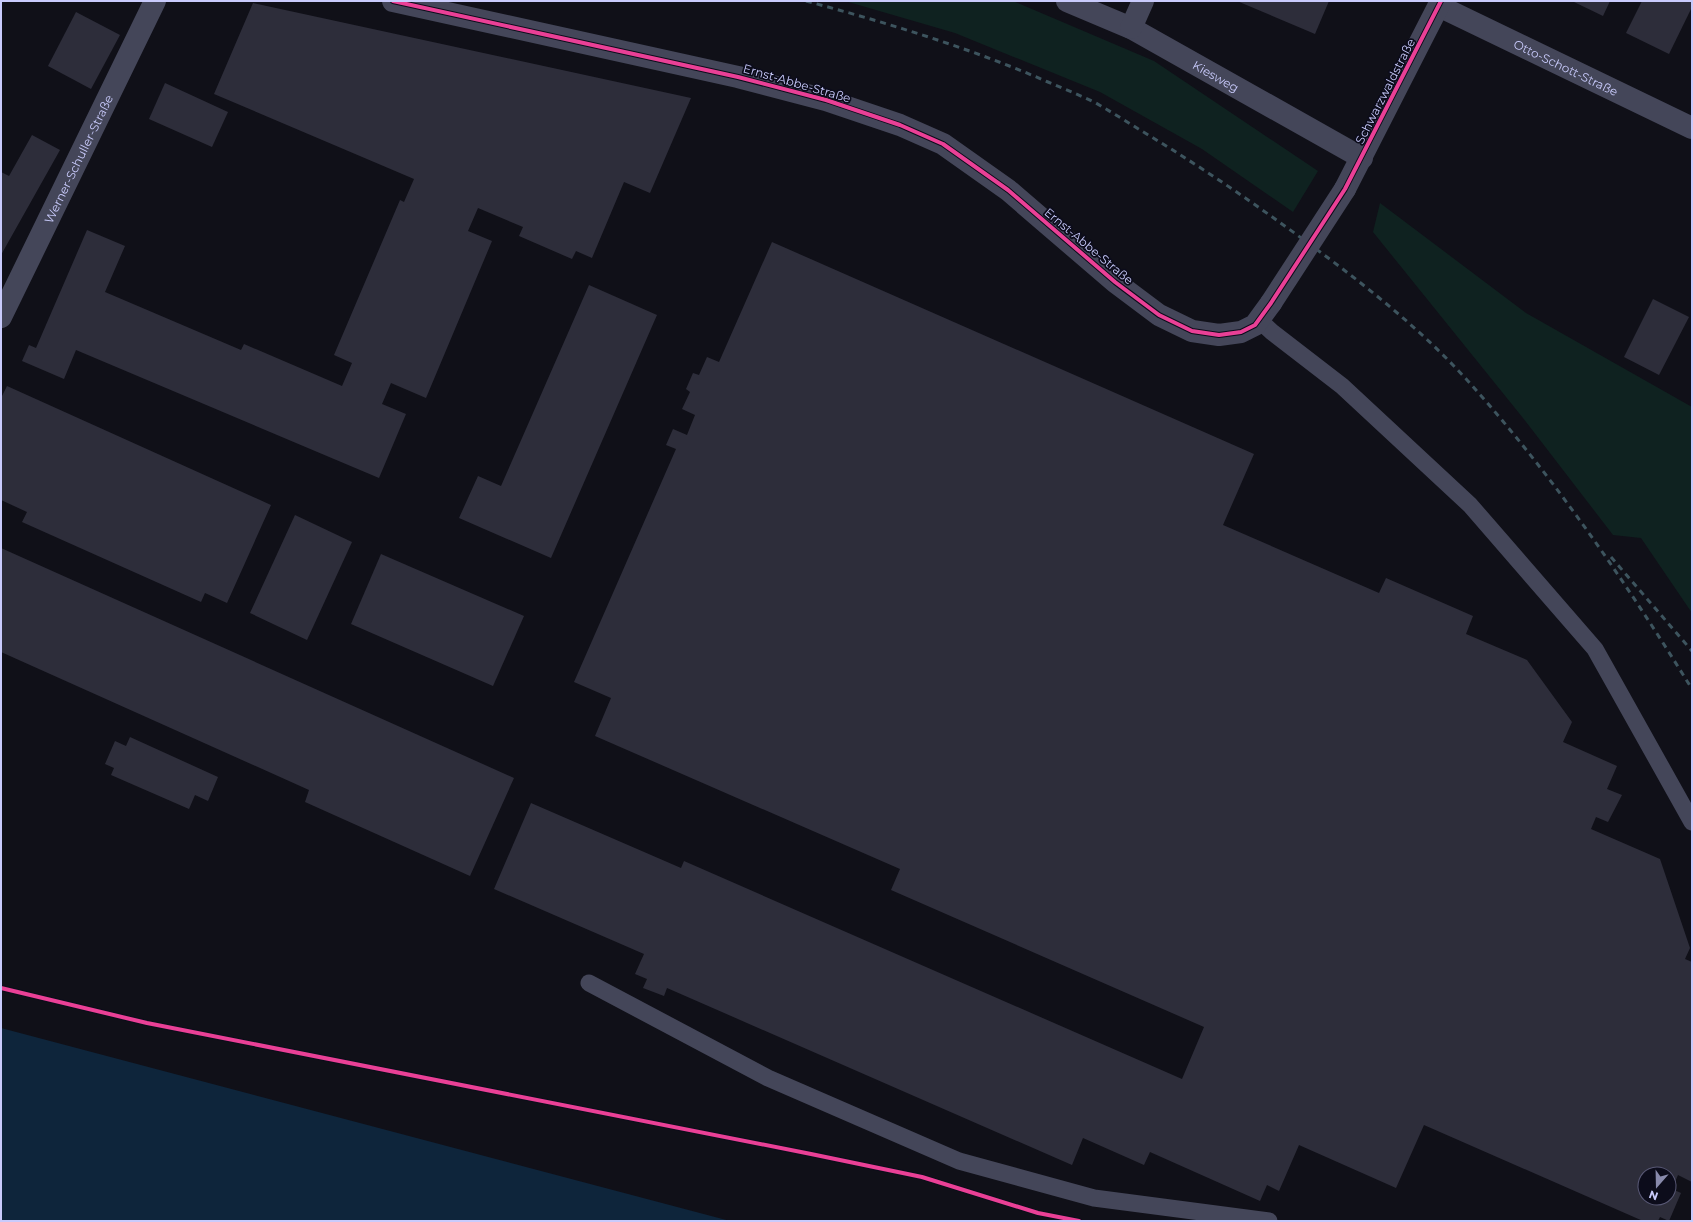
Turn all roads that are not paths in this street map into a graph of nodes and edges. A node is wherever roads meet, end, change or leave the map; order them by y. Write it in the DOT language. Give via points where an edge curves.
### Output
graph roads {
  1 [pos="155,1"];
  2 [pos="393,1"];
  3 [pos="1067,1"];
  4 [pos="1142,1"];
  5 [pos="1440,3"];
  6 [pos="1130,28"];
  7 [pos="1692,128"];
  8 [pos="1362,158"];
  9 [pos="1345,189"];
  10 [pos="1265,311"];
  11 [pos="1,318"];
  12 [pos="1692,822"];
  13 [pos="589,983"];
  14 [pos="1269,1221"];
  1 -- 11 [label="street, Werner-Schuller-Straße"];
  2 -- 10 [label="street, Ernst-Abbe-Straße" via="738,77 826,100 900,125 943,144 1008,190 1115,282 1158,315 1192,331 1219,335 1241,332 1255,325"];
  3 -- 6 [label="street, Kiesweg"];
  4 -- 6 [label="street"];
  5 -- 7 [label="street, Otto-Schott-Straße"];
  5 -- 8 [label="street, Schwarzwaldstraße"];
  6 -- 8 [label="street, Kiesweg"];
  8 -- 9 [label="street, Schwarzwaldstraße"];
  9 -- 10 [label="street, Ernst-Abbe-Straße, bridge"];
  10 -- 12 [label="lane" via="1272,332 1342,386 1470,505 1590,643"];
  13 -- 14 [label="lane" via="768,1078 960,1161 1094,1198"];
}
